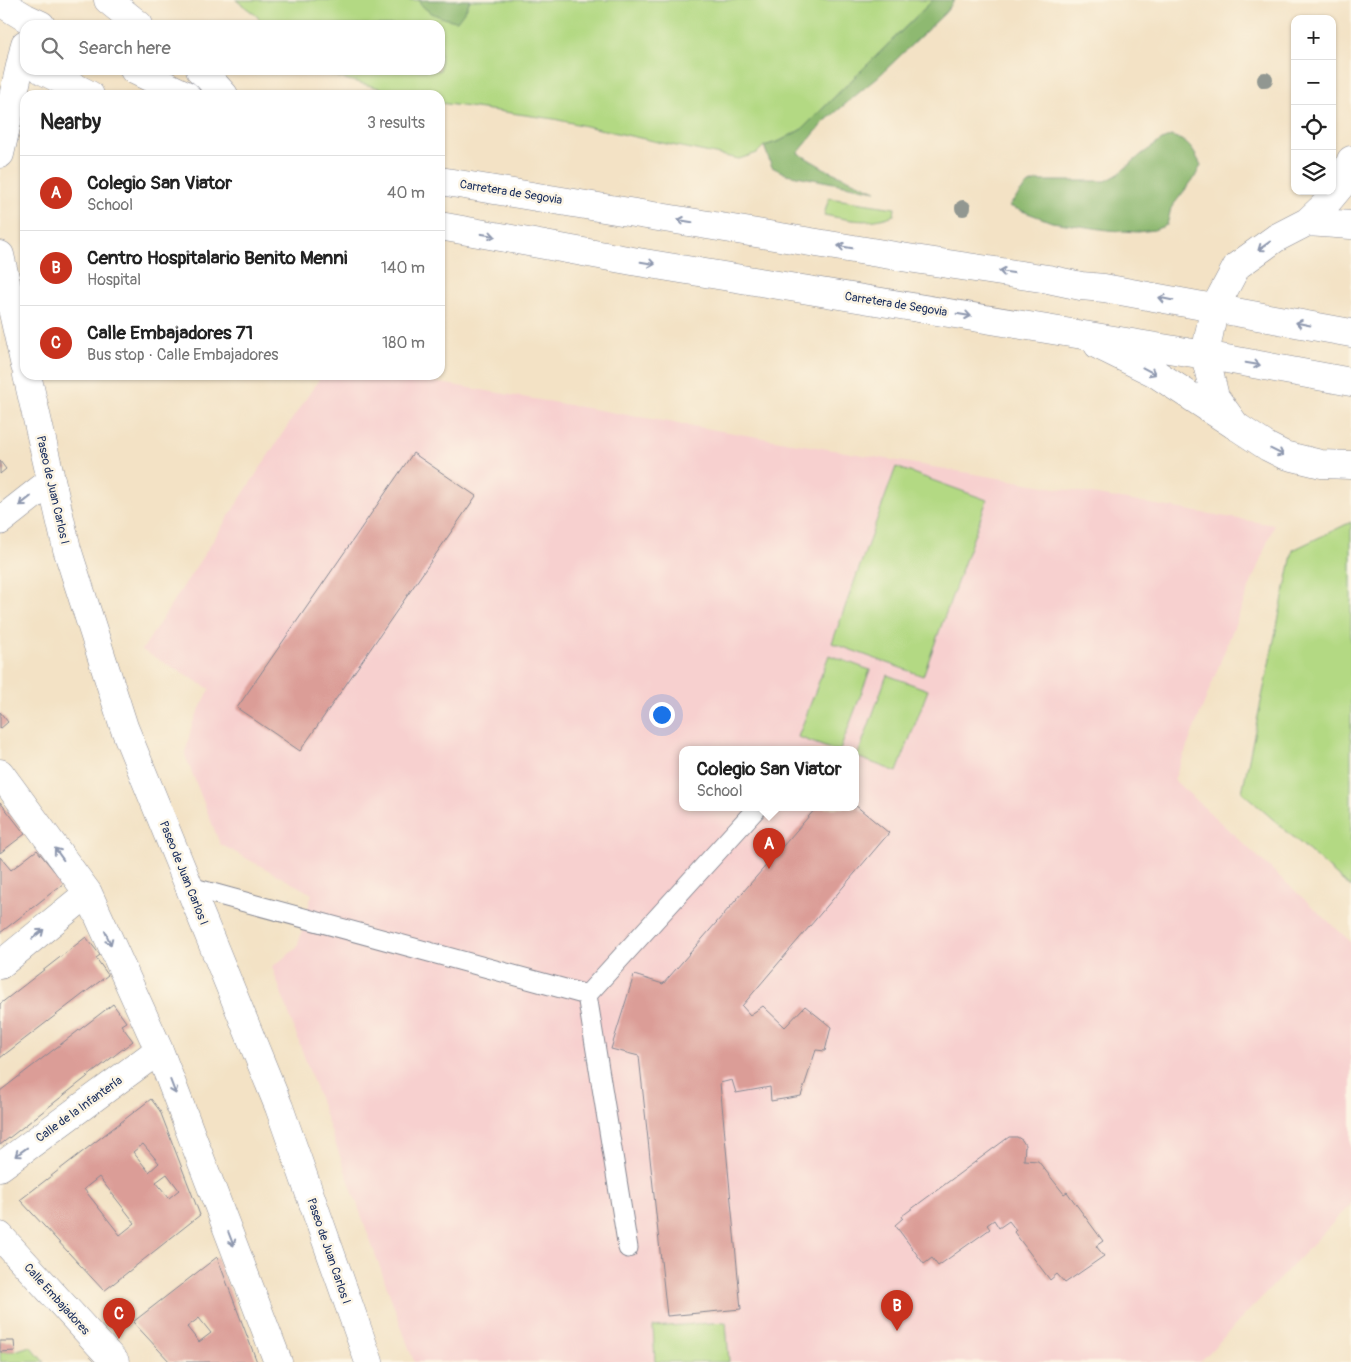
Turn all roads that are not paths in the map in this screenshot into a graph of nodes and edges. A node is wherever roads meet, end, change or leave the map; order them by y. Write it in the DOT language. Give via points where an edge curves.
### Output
graph roads {
  1 [pos="108,0"];
  2 [pos="0,2"];
  3 [pos="29,17"];
  4 [pos="133,20"];
  5 [pos="20,64"];
  6 [pos="56,75"];
  7 [pos="144,75"];
  8 [pos="206,75"];
  9 [pos="81,90"];
  10 [pos="176,90"];
  11 [pos="220,90"];
  12 [pos="7,97"];
  13 [pos="20,133"];
  14 [pos="0,155"];
  15 [pos="1351,160"];
  16 [pos="445,182"];
  17 [pos="1307,222"];
  18 [pos="1351,226"];
  19 [pos="445,227"];
  20 [pos="0,255"];
  21 [pos="1214,308"];
  22 [pos="1074,333"];
  23 [pos="1351,333"];
  24 [pos="20,344"];
  25 [pos="1205,355"];
  26 [pos="28,380"];
  27 [pos="1351,382"];
  28 [pos="1236,426"];
  29 [pos="1351,465"];
  30 [pos="51,481"];
  31 [pos="0,521"];
  32 [pos="0,773"];
  33 [pos="754,811"];
  34 [pos="190,887"];
  35 [pos="88,893"];
  36 [pos="0,965"];
  37 [pos="587,994"];
  38 [pos="158,1050"];
  39 [pos="0,1167"];
  40 [pos="628,1248"];
  41 [pos="4,1250"];
  42 [pos="114,1362"];
  43 [pos="278,1362"];
  44 [pos="369,1362"];
  1 -- 4 [label="main road"];
  2 -- 3 [label="main road"];
  5 -- 12 [label="main road"];
  6 -- 9 [label="main road"];
  7 -- 10 [label="main road"];
  8 -- 11 [label="main road"];
  12 -- 14 [label="main road"];
  13 -- 14 [label="main road"];
  15 -- 17 [label="main road" via="1343,182"];
  21 -- 16 [label="main road, Carretera de Segovia, one-way"];
  17 -- 18 [label="main road"];
  17 -- 21 [label="main road, one-way" via="1276,238 1237,266"];
  19 -- 22 [label="main road, Carretera de Segovia, one-way" via="638,262"];
  20 -- 24 [label="main road"];
  23 -- 21 [label="main road, Carretera de Segovia, one-way"];
  21 -- 25 [label="main road"];
  22 -- 25 [label="main road, Carretera de Segovia"];
  22 -- 28 [label="main road, one-way" via="1154,373"];
  25 -- 27 [label="main road, Carretera de Segovia, one-way"];
  25 -- 28 [label="main road" via="1215,398"];
  26 -- 30 [label="main road, Paseo de Juan Carlos I"];
  28 -- 29 [label="main road, one-way" via="1284,455 1321,464"];
  30 -- 31 [label="main road, one-way"];
  30 -- 34 [label="main road, Paseo de Juan Carlos I" via="67,549 124,726"];
  35 -- 32 [label="main road, one-way"];
  33 -- 37 [label="lane"];
  34 -- 37 [label="lane"];
  34 -- 44 [label="main road, Paseo de Juan Carlos I" via="278,1107"];
  36 -- 35 [label="main road, one-way"];
  35 -- 38 [label="main road, one-way"];
  37 -- 40 [label="lane"];
  38 -- 39 [label="main road, Calle de la Infantería, one-way"];
  38 -- 43 [label="main road, one-way"];
  41 -- 42 [label="main road, Calle Embajadores"];
}
